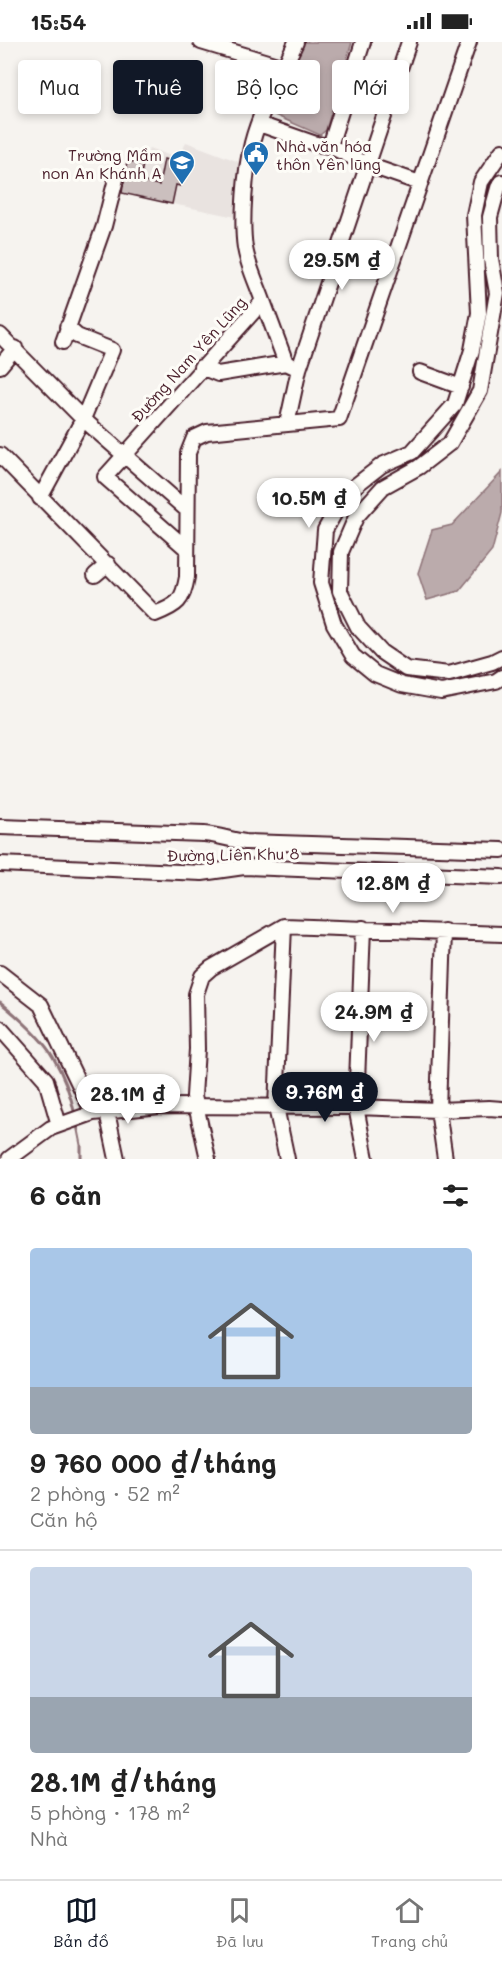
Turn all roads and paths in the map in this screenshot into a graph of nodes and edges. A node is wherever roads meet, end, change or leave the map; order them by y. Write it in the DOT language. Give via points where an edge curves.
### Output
graph roads {
  1 [pos="201,42"];
  2 [pos="296,42"];
  3 [pos="363,42"];
  4 [pos="409,42"];
  5 [pos="469,42"];
  6 [pos="261,60"];
  7 [pos="287,60"];
  8 [pos="263,114"];
  9 [pos="259,124"];
  10 [pos="330,146"];
  11 [pos="502,151"];
  12 [pos="368,165"];
  13 [pos="117,179"];
  14 [pos="502,182"];
  15 [pos="420,183"];
  16 [pos="499,291"];
  17 [pos="263,301"];
  18 [pos="67,327"];
  19 [pos="0,334"];
  20 [pos="63,342"];
  21 [pos="15,348"];
  22 [pos="0,366"];
  23 [pos="293,366"];
  24 [pos="201,367"];
  25 [pos="420,372"];
  26 [pos="460,387"];
  27 [pos="83,419"];
  28 [pos="287,424"];
  29 [pos="0,455"];
  30 [pos="126,455"];
  31 [pos="382,465"];
  32 [pos="402,476"];
  33 [pos="40,498"];
  34 [pos="187,510"];
  35 [pos="187,549"];
  36 [pos="108,564"];
  37 [pos="95,575"];
  38 [pos="497,660"];
  39 [pos="500,682"];
  40 [pos="0,827"];
  41 [pos="502,850"];
  42 [pos="0,864"];
  43 [pos="502,877"];
  44 [pos="284,926"];
  45 [pos="363,928"];
  46 [pos="444,931"];
  47 [pos="502,934"];
  48 [pos="0,973"];
  49 [pos="0,1028"];
  50 [pos="195,1106"];
  51 [pos="276,1107"];
  52 [pos="356,1107"];
  53 [pos="502,1109"];
  54 [pos="438,1110"];
  55 [pos="107,1112"];
  56 [pos="93,1113"];
  57 [pos="59,1125"];
  58 [pos="9,1159"];
  59 [pos="117,1159"];
  60 [pos="208,1159"];
  61 [pos="287,1159"];
  62 [pos="366,1159"];
  63 [pos="445,1159"];
  1 -- 6 [label="street"];
  2 -- 7 [label="street, Đường Nam Yên Lũng"];
  3 -- 10 [label="street"];
  4 -- 12 [label="street"];
  5 -- 15 [label="street"];
  8 -- 9 [label="street, Đường Nam Yên Lũng"];
  9 -- 10 [label="street"];
  9 -- 17 [label="street, Đường Nam Yên Lũng" via="252,144 244,218 245,249"];
  10 -- 12 [label="street"];
  11 -- 26 [label="street" via="481,182 474,215 479,313"];
  12 -- 15 [label="street"];
  12 -- 23 [label="street"];
  13 -- 18 [label="street"];
  14 -- 16 [label="street" via="490,217 491,259"];
  15 -- 28 [label="street" via="339,419"];
  16 -- 32 [label="street" via="480,391 450,443"];
  17 -- 23 [label="street"];
  17 -- 24 [label="street, Đường Nam Yên Lũng"];
  18 -- 20 [label="street"];
  18 -- 27 [label="street" via="77,336 112,350"];
  19 -- 21 [label="street"];
  21 -- 22 [label="street"];
  21 -- 27 [label="street"];
  23 -- 24 [label="street" via="218,374"];
  23 -- 28 [label="street"];
  24 -- 30 [label="street, Đường Nam Yên Lũng"];
  25 -- 26 [label="street"];
  26 -- 31 [label="street" via="455,404 412,452"];
  27 -- 30 [label="street"];
  27 -- 33 [label="street"];
  28 -- 34 [label="street" via="207,432 194,438 188,453"];
  29 -- 33 [label="street"];
  30 -- 34 [label="street"];
  30 -- 35 [label="street, Đường Nam Yên Lũng" via="105,477"];
  31 -- 32 [label="street"];
  31 -- 39 [label="street" via="346,493 325,530 321,583 334,624 353,656 375,674 402,685 441,692"];
  32 -- 38 [label="street" via="383,487 356,517 341,552 340,591 358,627 381,652 406,669 449,674"];
  33 -- 36 [label="street"];
  34 -- 35 [label="street"];
  35 -- 36 [label="street" via="184,596 173,607 155,614"];
  36 -- 37 [label="street"];
  38 -- 39 [label="street"];
  40 -- 41 [label="street, Đường Liên Khu 8" via="204,834 245,842"];
  42 -- 43 [label="street, Đường Liên Khu 8" via="202,873 244,867"];
  44 -- 45 [label="street"];
  44 -- 50 [label="street" via="202,976 196,994"];
  44 -- 51 [label="street"];
  45 -- 46 [label="street"];
  45 -- 52 [label="street"];
  46 -- 47 [label="street"];
  46 -- 54 [label="street"];
  48 -- 56 [label="street" via="41,1005"];
  49 -- 57 [label="street" via="46,1080"];
  50 -- 51 [label="street"];
  50 -- 55 [label="street"];
  50 -- 60 [label="street"];
  51 -- 52 [label="street"];
  51 -- 61 [label="street"];
  52 -- 54 [label="street"];
  52 -- 62 [label="street"];
  53 -- 54 [label="street"];
  54 -- 63 [label="street"];
  55 -- 56 [label="street"];
  55 -- 59 [label="street"];
  56 -- 57 [label="street"];
  57 -- 58 [label="street"];
}
